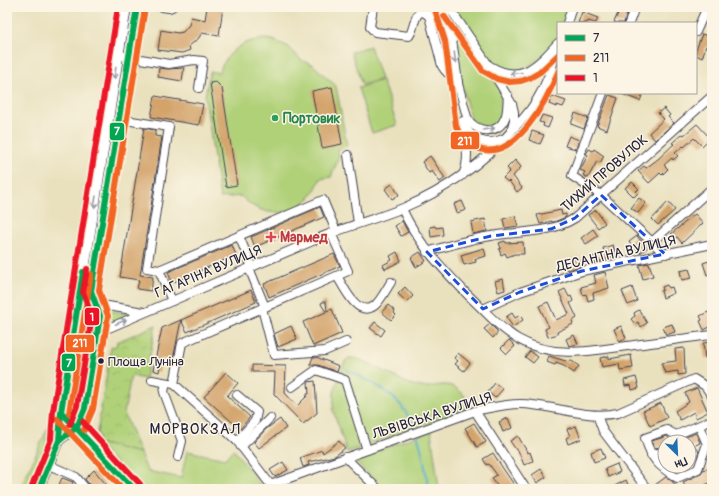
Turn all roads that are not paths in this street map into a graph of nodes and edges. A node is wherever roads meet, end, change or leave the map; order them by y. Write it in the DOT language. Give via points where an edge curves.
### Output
graph roads {
  1 [pos="126,7"];
  2 [pos="137,7"];
  3 [pos="162,7"];
  4 [pos="172,7"];
  5 [pos="373,7"];
  6 [pos="442,7"];
  7 [pos="449,7"];
  8 [pos="572,7"];
  9 [pos="636,7"];
  10 [pos="707,7"];
  11 [pos="567,22"];
  12 [pos="630,22"];
  13 [pos="697,30"];
  14 [pos="557,44"];
  15 [pos="557,52"];
  16 [pos="118,56"];
  17 [pos="129,57"];
  18 [pos="489,66"];
  19 [pos="457,80"];
  20 [pos="199,88"];
  21 [pos="603,94"];
  22 [pos="508,96"];
  23 [pos="712,96"];
  24 [pos="119,119"];
  25 [pos="463,121"];
  26 [pos="508,136"];
  27 [pos="348,155"];
  28 [pos="463,176"];
  29 [pos="712,188"];
  30 [pos="601,195"];
  31 [pos="402,208"];
  32 [pos="358,224"];
  33 [pos="334,232"];
  34 [pos="239,236"];
  35 [pos="652,242"];
  36 [pos="712,244"];
  37 [pos="427,252"];
  38 [pos="665,254"];
  39 [pos="250,267"];
  40 [pos="158,270"];
  41 [pos="337,276"];
  42 [pos="391,282"];
  43 [pos="172,301"];
  44 [pos="96,304"];
  45 [pos="264,308"];
  46 [pos="483,309"];
  47 [pos="77,312"];
  48 [pos="145,312"];
  49 [pos="100,316"];
  50 [pos="97,333"];
  51 [pos="712,335"];
  52 [pos="346,342"];
  53 [pos="152,380"];
  54 [pos="170,383"];
  55 [pos="292,387"];
  56 [pos="237,395"];
  57 [pos="712,396"];
  58 [pos="61,408"];
  59 [pos="85,408"];
  60 [pos="475,411"];
  61 [pos="597,415"];
  62 [pos="270,418"];
  63 [pos="712,420"];
  64 [pos="699,426"];
  65 [pos="77,427"];
  66 [pos="59,441"];
  67 [pos="239,444"];
  68 [pos="367,450"];
  69 [pos="657,453"];
  70 [pos="651,455"];
  71 [pos="178,457"];
  72 [pos="345,457"];
  73 [pos="49,465"];
  74 [pos="78,485"];
  75 [pos="272,487"];
  76 [pos="39,489"];
  77 [pos="86,489"];
  78 [pos="134,489"];
  79 [pos="378,489"];
  80 [pos="526,489"];
  81 [pos="647,489"];
  1 -- 16 [label="main road"];
  2 -- 17 [label="main road"];
  3 -- 4 [label="street"];
  5 -- 19 [label="street" via="370,24 372,30 406,36 413,31 415,17 421,12 426,13 432,23 442,66 445,72"];
  6 -- 19 [label="street, one-way" via="454,47"];
  7 -- 18 [label="street"];
  8 -- 11 [label="street"];
  9 -- 12 [label="street"];
  10 -- 13 [label="street"];
  14 -- 18 [label="street, one-way" via="535,68 526,72 507,74"];
  15 -- 26 [label="street, ГАГАРІНА ВУЛИЦЯ" via="540,95"];
  16 -- 17 [label="street"];
  16 -- 47 [label="main road, one-way"];
  17 -- 20 [label="street" via="169,64 203,61"];
  17 -- 24 [label="main road"];
  18 -- 22 [label="street"];
  19 -- 22 [label="street, one-way" via="467,117 472,125 480,130 490,131 502,123 507,114"];
  19 -- 25 [label="street"];
  21 -- 30 [label="street" via="572,176"];
  22 -- 26 [label="street" via="514,120"];
  23 -- 30 [label="street, ТИХИЙ ПРОВУЛОК"];
  24 -- 40 [label="street" via="169,127 146,268"];
  24 -- 44 [label="main road" via="91,291"];
  25 -- 26 [label="street" via="469,134 481,142 496,142"];
  25 -- 28 [label="street" via="467,158"];
  26 -- 28 [label="street, ГАГАРІНА ВУЛИЦЯ"];
  27 -- 32 [label="street"];
  28 -- 31 [label="street, ГАГАРІНА ВУЛИЦЯ" via="437,192"];
  29 -- 35 [label="street"];
  30 -- 35 [label="street"];
  30 -- 37 [label="street, ТИХИЙ ПРОВУЛОК" via="575,218 551,229 484,237"];
  31 -- 32 [label="street, ГАГАРІНА ВУЛИЦЯ"];
  31 -- 37 [label="street"];
  32 -- 33 [label="street, ГАГАРІНА ВУЛИЦЯ"];
  33 -- 34 [label="street" via="323,200"];
  33 -- 39 [label="street, ГАГАРІНА ВУЛИЦЯ"];
  33 -- 41 [label="street" via="348,272"];
  34 -- 39 [label="street"];
  34 -- 40 [label="street"];
  35 -- 38 [label="street"];
  36 -- 38 [label="street, ДЕСАНТНА ВУЛИЦЯ"];
  37 -- 46 [label="street"];
  38 -- 46 [label="street, ДЕСАНТНА ВУЛИЦЯ" via="582,271 520,292"];
  39 -- 43 [label="street, ГАГАРІНА ВУЛИЦЯ"];
  39 -- 45 [label="street"];
  40 -- 43 [label="street"];
  41 -- 42 [label="street" via="353,302 359,307 367,308 374,306"];
  41 -- 45 [label="street"];
  43 -- 48 [label="street, ГАГАРІНА ВУЛИЦЯ"];
  44 -- 47 [label="street"];
  44 -- 48 [label="street, ГАГАРІНА ВУЛИЦЯ"];
  44 -- 49 [label="main road"];
  45 -- 52 [label="street" via="274,355 325,351"];
  45 -- 54 [label="street" via="182,343"];
  46 -- 51 [label="street" via="517,339 531,346 564,352 585,352"];
  47 -- 49 [label="main road"];
  47 -- 58 [label="main road"];
  50 -- 48 [label="street, ГАГАРІНА ВУЛИЦЯ, one-way"];
  49 -- 50 [label="main road"];
  50 -- 59 [label="main road"];
  53 -- 54 [label="street"];
  54 -- 67 [label="street"];
  54 -- 71 [label="street" via="164,392 182,441"];
  55 -- 68 [label="street" via="316,370 345,380"];
  56 -- 67 [label="street" via="257,412 255,421"];
  57 -- 61 [label="street, ЛЬВІВСЬКА ВУЛИЦЯ" via="705,386 694,379 618,413"];
  58 -- 59 [label="main road"];
  58 -- 65 [label="main road"];
  58 -- 66 [label="street"];
  59 -- 65 [label="main road"];
  60 -- 61 [label="street, ЛЬВІВСЬКА ВУЛИЦЯ" via="511,404"];
  60 -- 68 [label="street, ЛЬВІВСЬКА ВУЛИЦЯ"];
  60 -- 80 [label="street"];
  61 -- 81 [label="street" via="604,430"];
  62 -- 67 [label="street"];
  63 -- 64 [label="street"];
  64 -- 70 [label="street" via="676,436 667,430 645,438"];
  64 -- 70 [label="street" via="707,444 698,469 677,478"];
  65 -- 66 [label="street"];
  65 -- 78 [label="main road"];
  66 -- 73 [label="street"];
  67 -- 75 [label="street"];
  68 -- 72 [label="street, ЛЬВІВСЬКА ВУЛИЦЯ"];
  69 -- 70 [label="street"];
  72 -- 75 [label="street, ЛЬВІВСЬКА ВУЛИЦЯ"];
  72 -- 79 [label="street"];
  73 -- 74 [label="street" via="76,477"];
  73 -- 76 [label="street"];
  74 -- 77 [label="street"];
}
